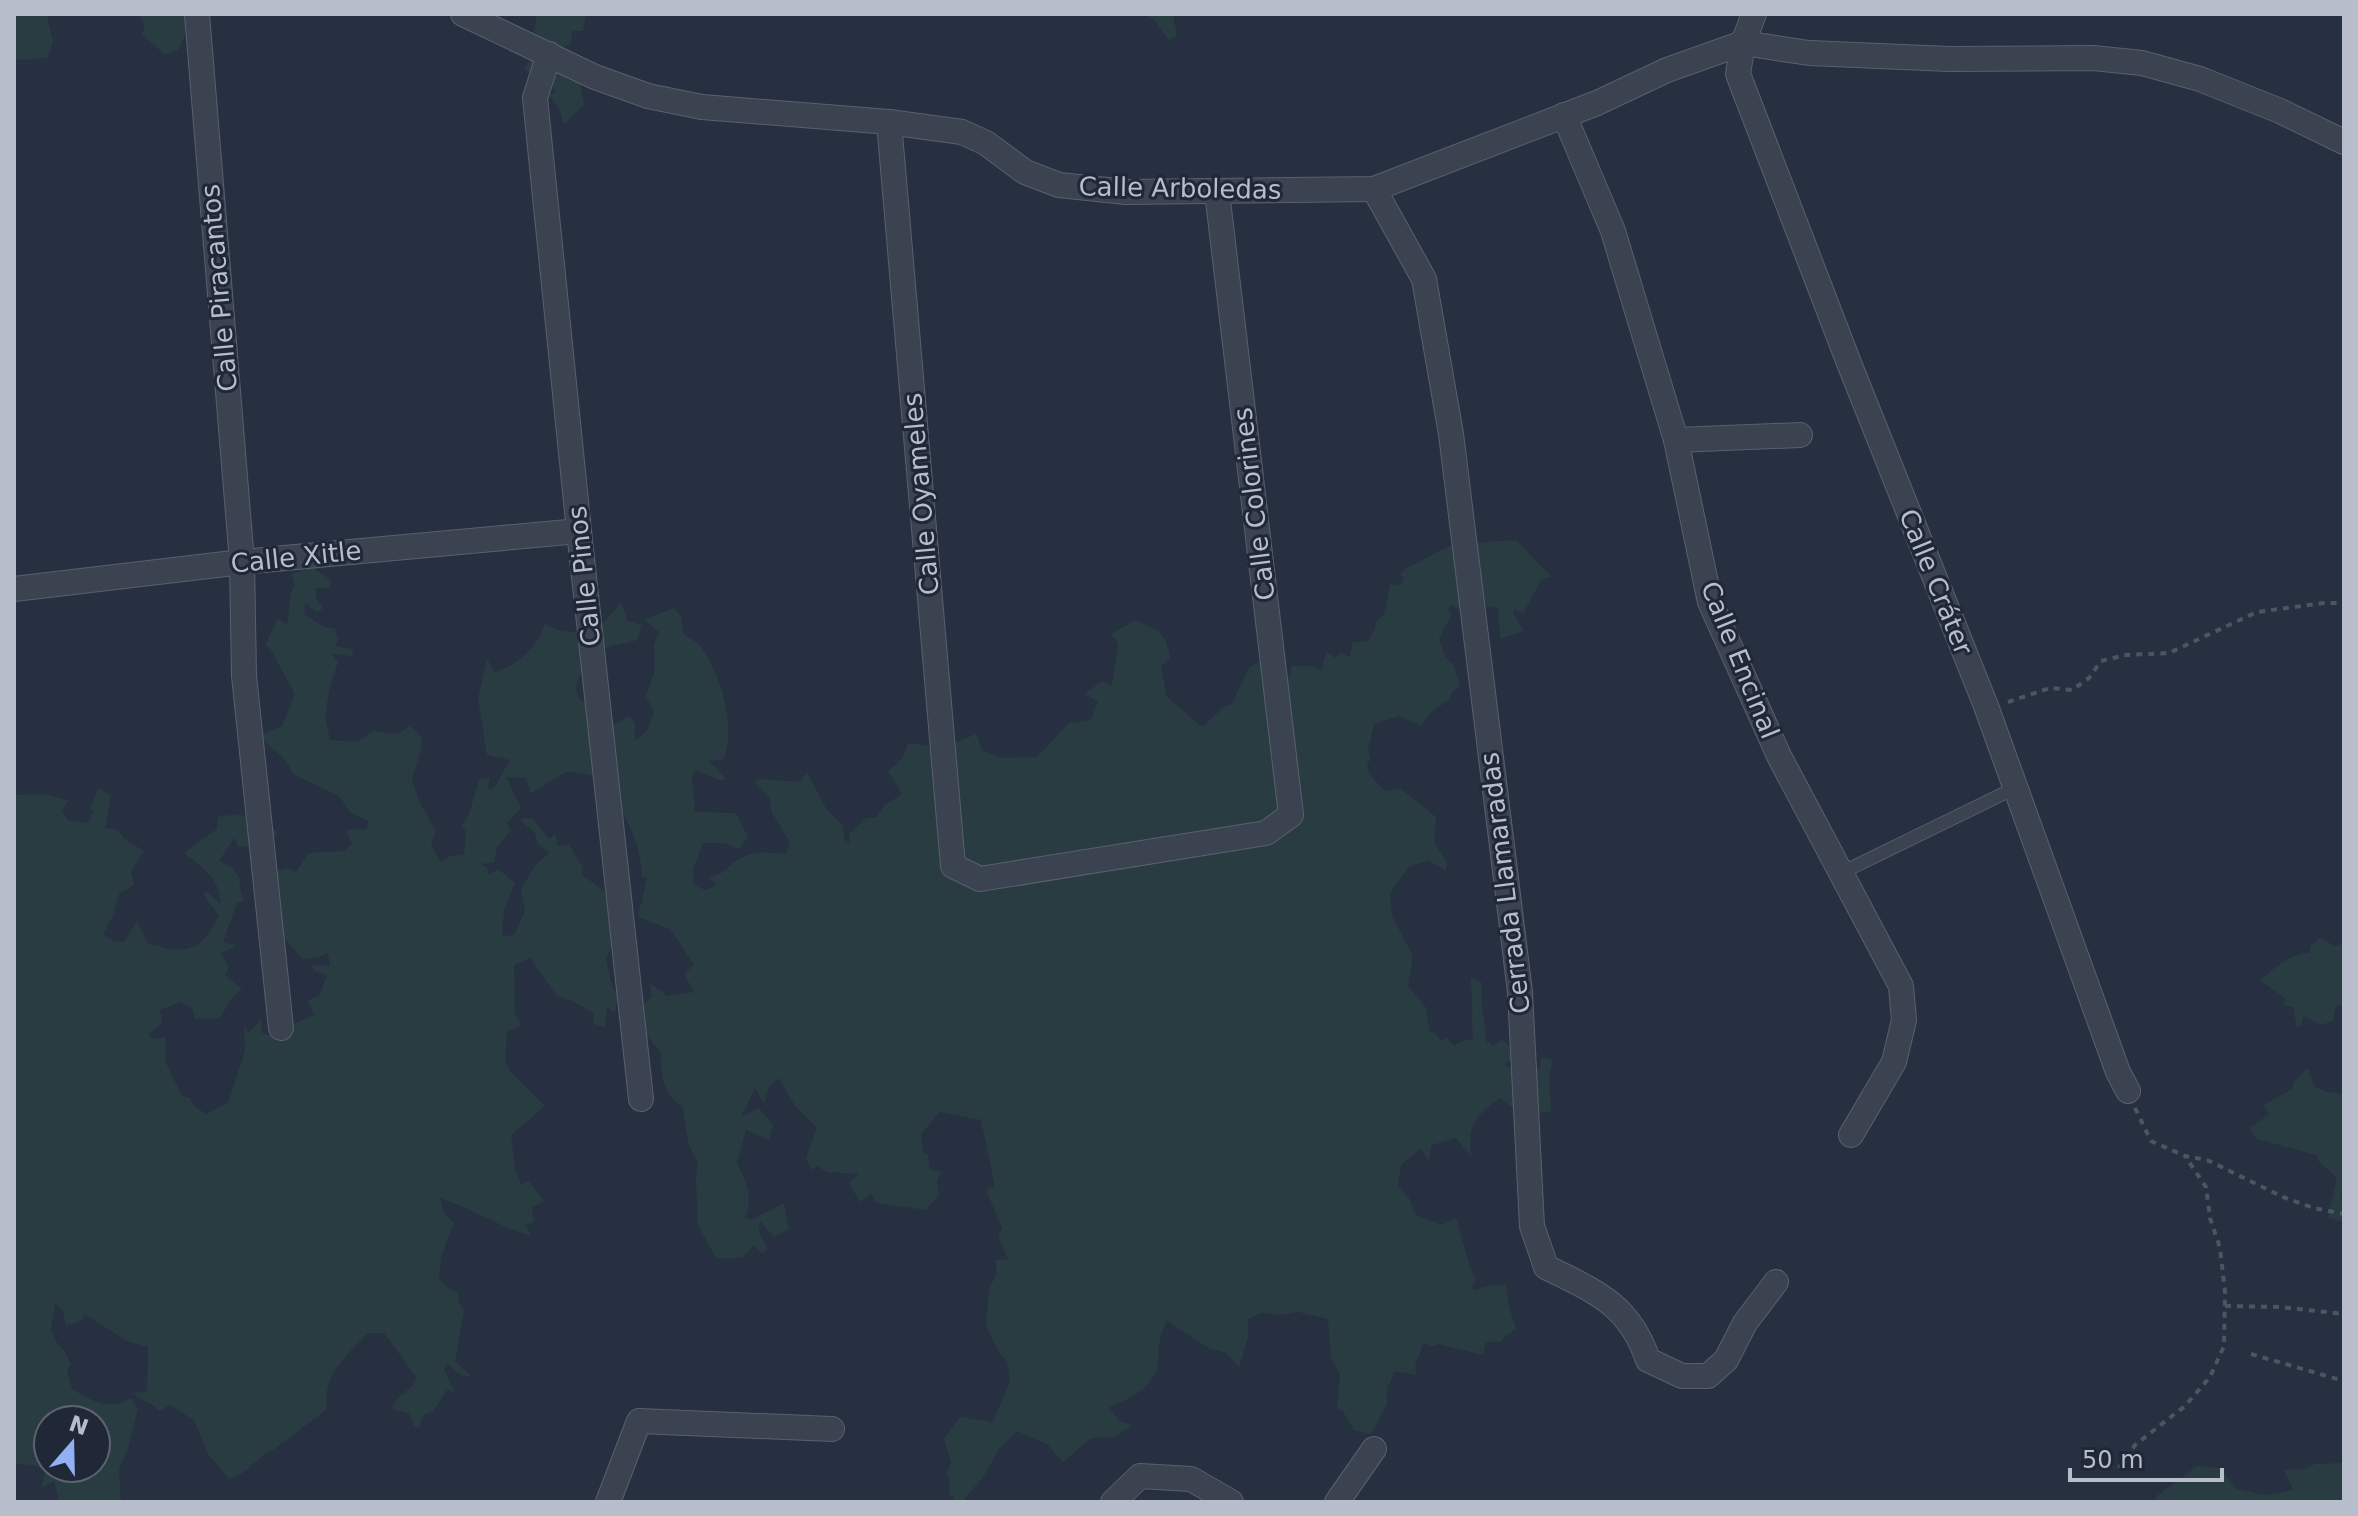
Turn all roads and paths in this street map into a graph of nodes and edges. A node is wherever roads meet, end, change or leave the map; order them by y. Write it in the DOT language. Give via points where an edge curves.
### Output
graph roads {
  1 [pos="197,14"];
  2 [pos="463,14"];
  3 [pos="1754,14"];
  4 [pos="1743,43"];
  5 [pos="549,54"];
  6 [pos="1564,115"];
  7 [pos="889,122"];
  8 [pos="2344,142"];
  9 [pos="1374,189"];
  10 [pos="1217,192"];
  11 [pos="1800,435"];
  12 [pos="1676,440"];
  13 [pos="579,531"];
  14 [pos="242,562"];
  15 [pos="14,589"];
  16 [pos="2344,603"];
  17 [pos="1986,706"];
  18 [pos="2015,788"];
  19 [pos="1291,815"];
  20 [pos="1841,873"];
  21 [pos="281,1028"];
  22 [pos="2128,1091"];
  23 [pos="641,1099"];
  24 [pos="1851,1135"];
  25 [pos="2185,1156"];
  26 [pos="2342,1215"];
  27 [pos="1776,1282"];
  28 [pos="2225,1306"];
  29 [pos="2344,1314"];
  30 [pos="2251,1354"];
  31 [pos="2344,1381"];
  32 [pos="832,1429"];
  33 [pos="1374,1449"];
  34 [pos="2119,1468"];
  35 [pos="608,1502"];
  36 [pos="1113,1502"];
  37 [pos="1231,1502"];
  38 [pos="1337,1502"];
  1 -- 14 [label="street, Calle Piracantos"];
  2 -- 5 [label="street, Calle Arboledas"];
  3 -- 4 [label="street"];
  4 -- 6 [label="street, Calle Arboledas"];
  4 -- 8 [label="street" via="1809,53 2142,63 2267,105"];
  4 -- 17 [label="street, Calle Cráter" via="1738,74"];
  5 -- 7 [label="street, Calle Arboledas" via="648,96 702,107"];
  5 -- 13 [label="street, Calle Pinos" via="535,98"];
  6 -- 9 [label="street, Calle Arboledas"];
  6 -- 12 [label="street, Calle Encinal" via="1613,231"];
  7 -- 10 [label="street, Calle Arboledas" via="962,132 1025,172 1059,185 1126,192"];
  7 -- 19 [label="street, Calle Oyameles" via="953,866 980,879 1266,833"];
  9 -- 10 [label="street, Calle Arboledas"];
  9 -- 27 [label="street, Cerrada Llamaradas" via="1424,279 1451,434 1520,992 1532,1226 1546,1267 1616,1306 1639,1335 1648,1360 1682,1376 1708,1376 1726,1360"];
  10 -- 19 [label="street, Calle Colorines"];
  11 -- 12 [label="street"];
  12 -- 20 [label="street, Calle Encinal" via="1710,602 1779,756"];
  13 -- 14 [label="street, Calle Xitle"];
  13 -- 23 [label="street, Calle Pinos"];
  14 -- 15 [label="street, Calle Xitle"];
  14 -- 21 [label="street, Calle Piracantos" via="244,676"];
  16 -- 17 [label="path" via="2257,612 2169,653 2101,661 2072,690 2050,688"];
  17 -- 18 [label="street, Calle Cráter"];
  18 -- 20 [label="lane"];
  18 -- 22 [label="street, Calle Cráter"];
  20 -- 24 [label="street, Calle Encinal" via="1901,986 1904,1020 1894,1062"];
  22 -- 25 [label="path" via="2151,1141"];
  25 -- 26 [label="path"];
  25 -- 28 [label="path" via="2206,1187 2220,1248"];
  28 -- 29 [label="path"];
  28 -- 34 [label="path" via="2224,1346 2210,1377 2185,1406 2135,1445"];
  30 -- 31 [label="path"];
  32 -- 35 [label="street" via="639,1421"];
  33 -- 38 [label="street"];
  36 -- 37 [label="street" via="1140,1476 1191,1479"];
}
